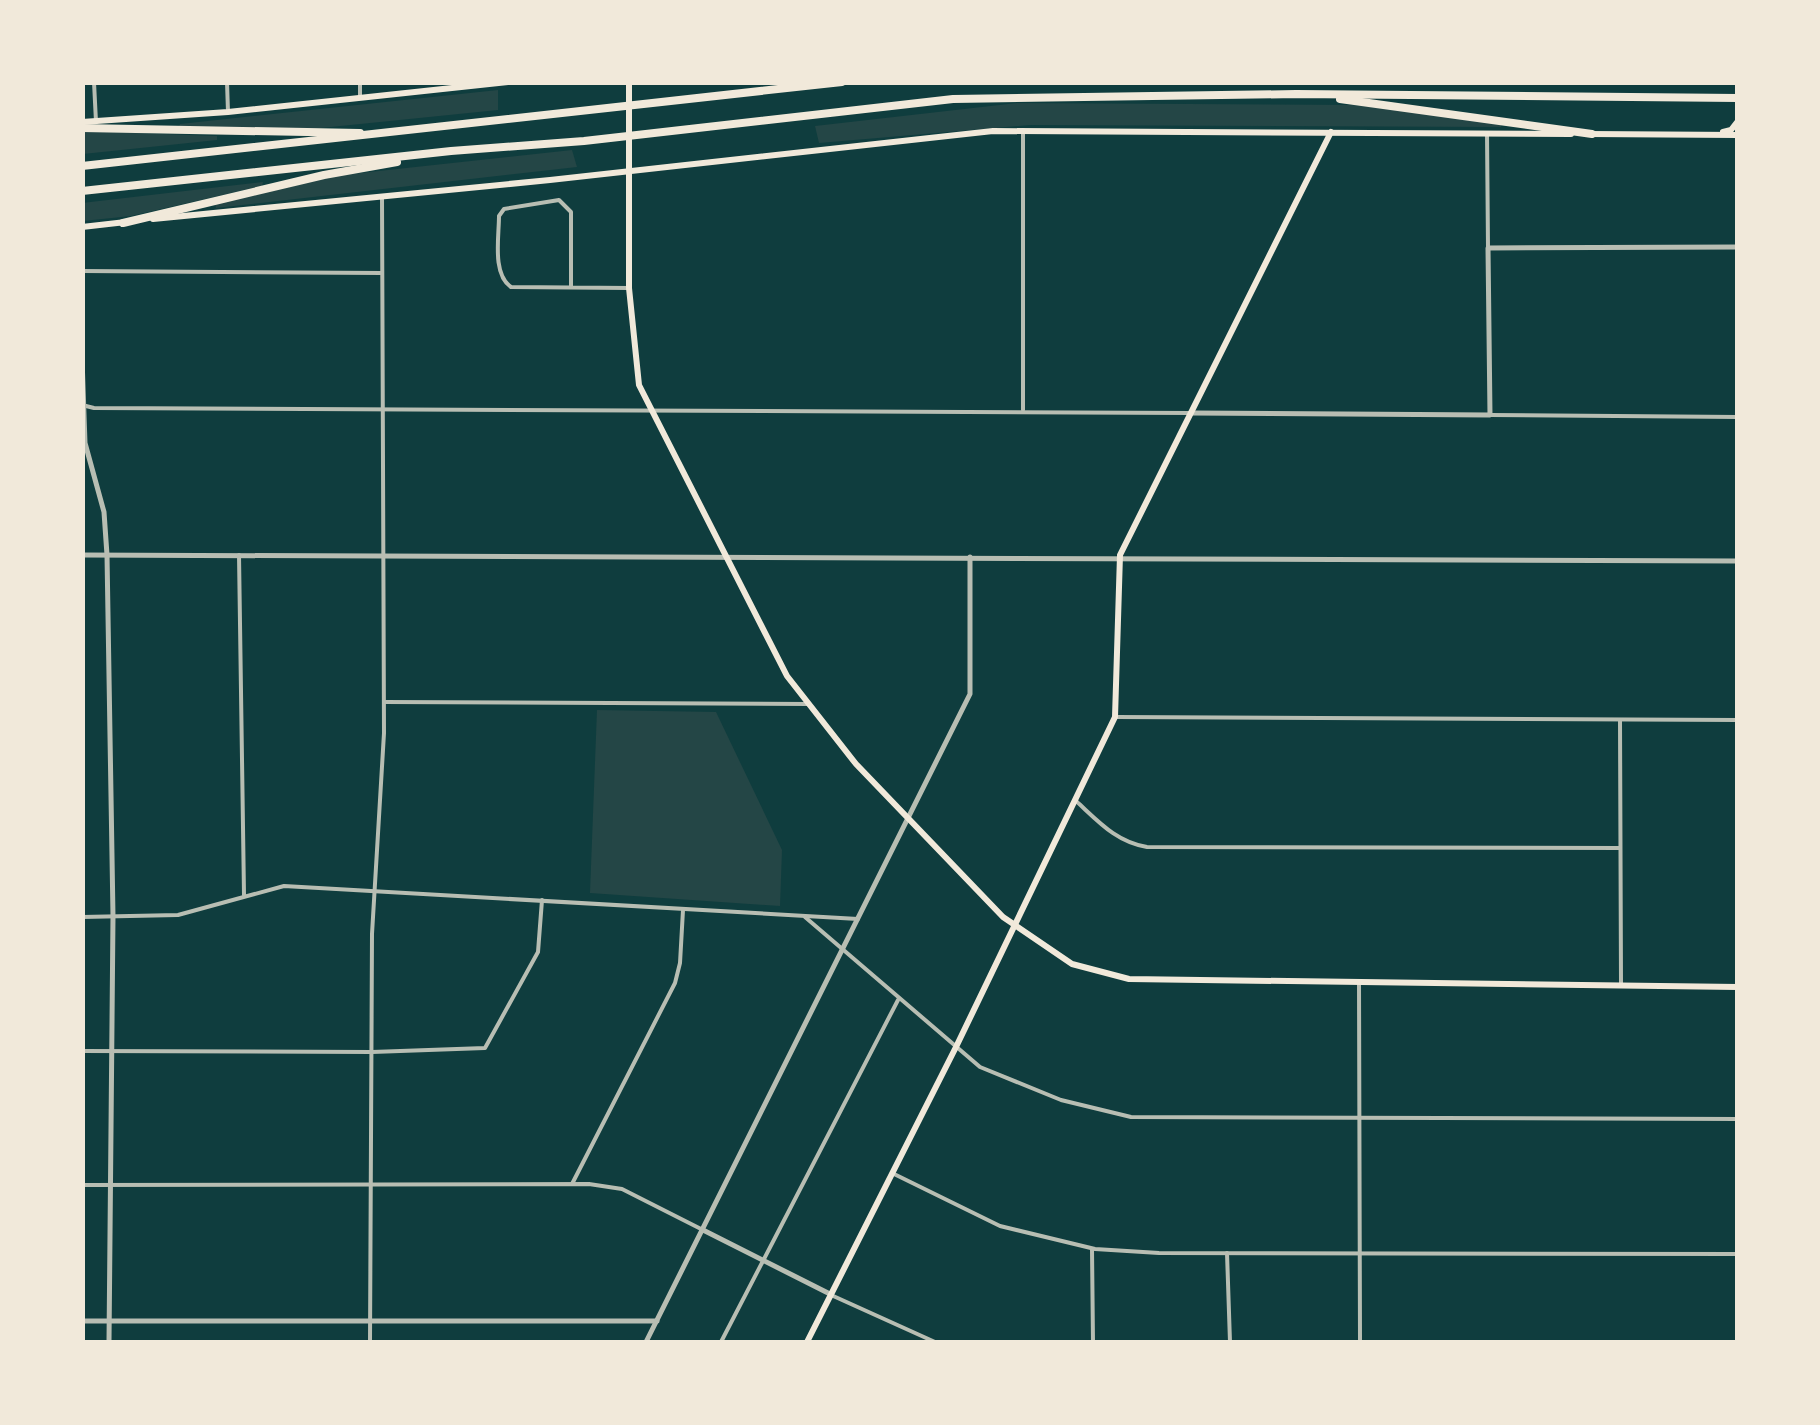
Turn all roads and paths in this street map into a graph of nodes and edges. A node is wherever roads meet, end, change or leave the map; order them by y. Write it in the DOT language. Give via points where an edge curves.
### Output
graph roads {
  1 [pos="94,82"];
  2 [pos="227,82"];
  3 [pos="360,82"];
  4 [pos="508,82"];
  5 [pos="842,82"];
  6 [pos="493,83"];
  7 [pos="630,85"];
  8 [pos="1296,94"];
  9 [pos="360,98"];
  10 [pos="1738,98"];
  11 [pos="228,112"];
  12 [pos="1738,121"];
  13 [pos="96,122"];
  14 [pos="82,125"];
  15 [pos="1023,130"];
  16 [pos="1331,132"];
  17 [pos="1487,133"];
  18 [pos="399,134"];
  19 [pos="1592,134"];
  20 [pos="1712,135"];
  21 [pos="1738,135"];
  22 [pos="451,151"];
  23 [pos="82,166"];
  24 [pos="629,171"];
  25 [pos="82,191"];
  26 [pos="382,197"];
  27 [pos="123,223"];
  28 [pos="82,228"];
  29 [pos="1488,248"];
  30 [pos="1738,248"];
  31 [pos="82,272"];
  32 [pos="382,273"];
  33 [pos="572,287"];
  34 [pos="629,288"];
  35 [pos="82,358"];
  36 [pos="83,405"];
  37 [pos="382,408"];
  38 [pos="652,410"];
  39 [pos="1022,412"];
  40 [pos="1191,413"];
  41 [pos="1490,415"];
  42 [pos="1738,417"];
  43 [pos="82,555"];
  44 [pos="107,555"];
  45 [pos="240,555"];
  46 [pos="382,555"];
  47 [pos="726,556"];
  48 [pos="970,557"];
  49 [pos="1120,558"];
  50 [pos="1738,561"];
  51 [pos="384,702"];
  52 [pos="809,704"];
  53 [pos="1115,717"];
  54 [pos="1620,720"];
  55 [pos="1738,720"];
  56 [pos="1076,800"];
  57 [pos="909,818"];
  58 [pos="1620,848"];
  59 [pos="374,889"];
  60 [pos="244,897"];
  61 [pos="542,900"];
  62 [pos="683,910"];
  63 [pos="113,916"];
  64 [pos="805,916"];
  65 [pos="82,917"];
  66 [pos="858,919"];
  67 [pos="1012,925"];
  68 [pos="843,950"];
  69 [pos="1359,982"];
  70 [pos="1620,984"];
  71 [pos="1738,987"];
  72 [pos="899,998"];
  73 [pos="956,1047"];
  74 [pos="82,1051"];
  75 [pos="113,1051"];
  76 [pos="372,1052"];
  77 [pos="1359,1117"];
  78 [pos="1738,1119"];
  79 [pos="892,1173"];
  80 [pos="572,1184"];
  81 [pos="82,1185"];
  82 [pos="113,1185"];
  83 [pos="373,1185"];
  84 [pos="703,1230"];
  85 [pos="1092,1248"];
  86 [pos="1227,1253"];
  87 [pos="1359,1253"];
  88 [pos="1738,1254"];
  89 [pos="762,1260"];
  90 [pos="831,1294"];
  91 [pos="109,1320"];
  92 [pos="82,1321"];
  93 [pos="657,1321"];
  94 [pos="369,1322"];
  95 [pos="110,1342"];
  96 [pos="370,1342"];
  97 [pos="646,1342"];
  98 [pos="721,1342"];
  99 [pos="807,1342"];
  100 [pos="935,1342"];
  101 [pos="1093,1342"];
  102 [pos="1230,1342"];
  103 [pos="1360,1342"];
  1 -- 13 [label="street"];
  2 -- 11 [label="street"];
  3 -- 9 [label="street"];
  4 -- 6 [label="main road"];
  5 -- 18 [label="highway"];
  6 -- 9 [label="main road"];
  7 -- 24 [label="main road"];
  8 -- 10 [label="highway"];
  8 -- 19 [label="highway"];
  8 -- 22 [label="highway" via="953,98"];
  9 -- 11 [label="main road"];
  11 -- 13 [label="main road"];
  12 -- 20 [label="main road"];
  13 -- 14 [label="main road"];
  14 -- 18 [label="highway"];
  15 -- 16 [label="main road"];
  15 -- 24 [label="main road"];
  15 -- 39 [label="street"];
  16 -- 17 [label="main road"];
  16 -- 40 [label="main road"];
  17 -- 19 [label="main road"];
  17 -- 29 [label="street"];
  18 -- 23 [label="highway"];
  19 -- 20 [label="main road"];
  20 -- 21 [label="main road"];
  22 -- 25 [label="highway"];
  22 -- 27 [label="highway"];
  24 -- 26 [label="main road"];
  24 -- 34 [label="main road"];
  26 -- 27 [label="main road"];
  26 -- 32 [label="street"];
  27 -- 28 [label="main road"];
  29 -- 30 [label="street"];
  29 -- 41 [label="street"];
  31 -- 32 [label="street"];
  32 -- 37 [label="street"];
  33 -- 33 [label="street" via="504,282 504,209 566,204 572,212"];
  33 -- 34 [label="street"];
  34 -- 38 [label="main road" via="639,384"];
  35 -- 36 [label="street"];
  36 -- 37 [label="street"];
  36 -- 44 [label="street"];
  37 -- 38 [label="street"];
  37 -- 46 [label="street"];
  38 -- 39 [label="street"];
  38 -- 47 [label="main road"];
  39 -- 40 [label="street"];
  40 -- 41 [label="street"];
  40 -- 49 [label="main road"];
  41 -- 42 [label="street"];
  43 -- 44 [label="street"];
  44 -- 45 [label="street"];
  44 -- 63 [label="street"];
  45 -- 46 [label="street"];
  45 -- 60 [label="street"];
  46 -- 47 [label="street"];
  46 -- 51 [label="street"];
  47 -- 48 [label="street"];
  47 -- 52 [label="main road" via="786,676"];
  48 -- 49 [label="street"];
  48 -- 57 [label="street" via="970,694"];
  49 -- 50 [label="street"];
  49 -- 53 [label="main road"];
  51 -- 52 [label="street"];
  51 -- 59 [label="street"];
  52 -- 57 [label="main road"];
  53 -- 54 [label="street"];
  53 -- 56 [label="main road"];
  54 -- 55 [label="street"];
  54 -- 58 [label="street"];
  56 -- 58 [label="street" via="1114,835 1147,847"];
  56 -- 67 [label="main road"];
  57 -- 66 [label="street"];
  57 -- 67 [label="main road"];
  58 -- 70 [label="street"];
  59 -- 60 [label="street" via="284,886"];
  59 -- 61 [label="street"];
  59 -- 76 [label="street"];
  60 -- 63 [label="street" via="178,915"];
  61 -- 62 [label="street"];
  61 -- 76 [label="street" via="538,952 485,1048"];
  62 -- 64 [label="street"];
  62 -- 80 [label="street" via="675,983"];
  63 -- 65 [label="street"];
  63 -- 75 [label="street"];
  64 -- 66 [label="street"];
  64 -- 68 [label="street"];
  66 -- 68 [label="street"];
  67 -- 69 [label="main road" via="1072,964 1129,979"];
  67 -- 73 [label="main road"];
  68 -- 72 [label="street"];
  68 -- 84 [label="street"];
  69 -- 70 [label="main road"];
  69 -- 77 [label="street"];
  70 -- 71 [label="main road"];
  72 -- 73 [label="street"];
  72 -- 89 [label="street"];
  73 -- 77 [label="street" via="980,1068 1061,1100 1132,1117"];
  73 -- 79 [label="main road"];
  74 -- 75 [label="street"];
  75 -- 76 [label="street"];
  75 -- 82 [label="street"];
  76 -- 83 [label="street"];
  77 -- 78 [label="street"];
  77 -- 87 [label="street"];
  79 -- 85 [label="street" via="1000,1226"];
  79 -- 90 [label="main road"];
  80 -- 83 [label="street"];
  80 -- 84 [label="street" via="622,1189"];
  81 -- 82 [label="street"];
  82 -- 83 [label="street"];
  82 -- 91 [label="street"];
  83 -- 94 [label="street"];
  84 -- 89 [label="street"];
  84 -- 93 [label="street"];
  85 -- 86 [label="street"];
  85 -- 101 [label="street"];
  86 -- 87 [label="street"];
  86 -- 102 [label="street"];
  87 -- 88 [label="street"];
  87 -- 103 [label="street"];
  89 -- 90 [label="street"];
  89 -- 98 [label="street"];
  90 -- 99 [label="main road"];
  90 -- 100 [label="street"];
  91 -- 92 [label="street"];
  91 -- 94 [label="street"];
  91 -- 95 [label="street"];
  93 -- 94 [label="street"];
  93 -- 97 [label="street"];
  94 -- 96 [label="street"];
}
